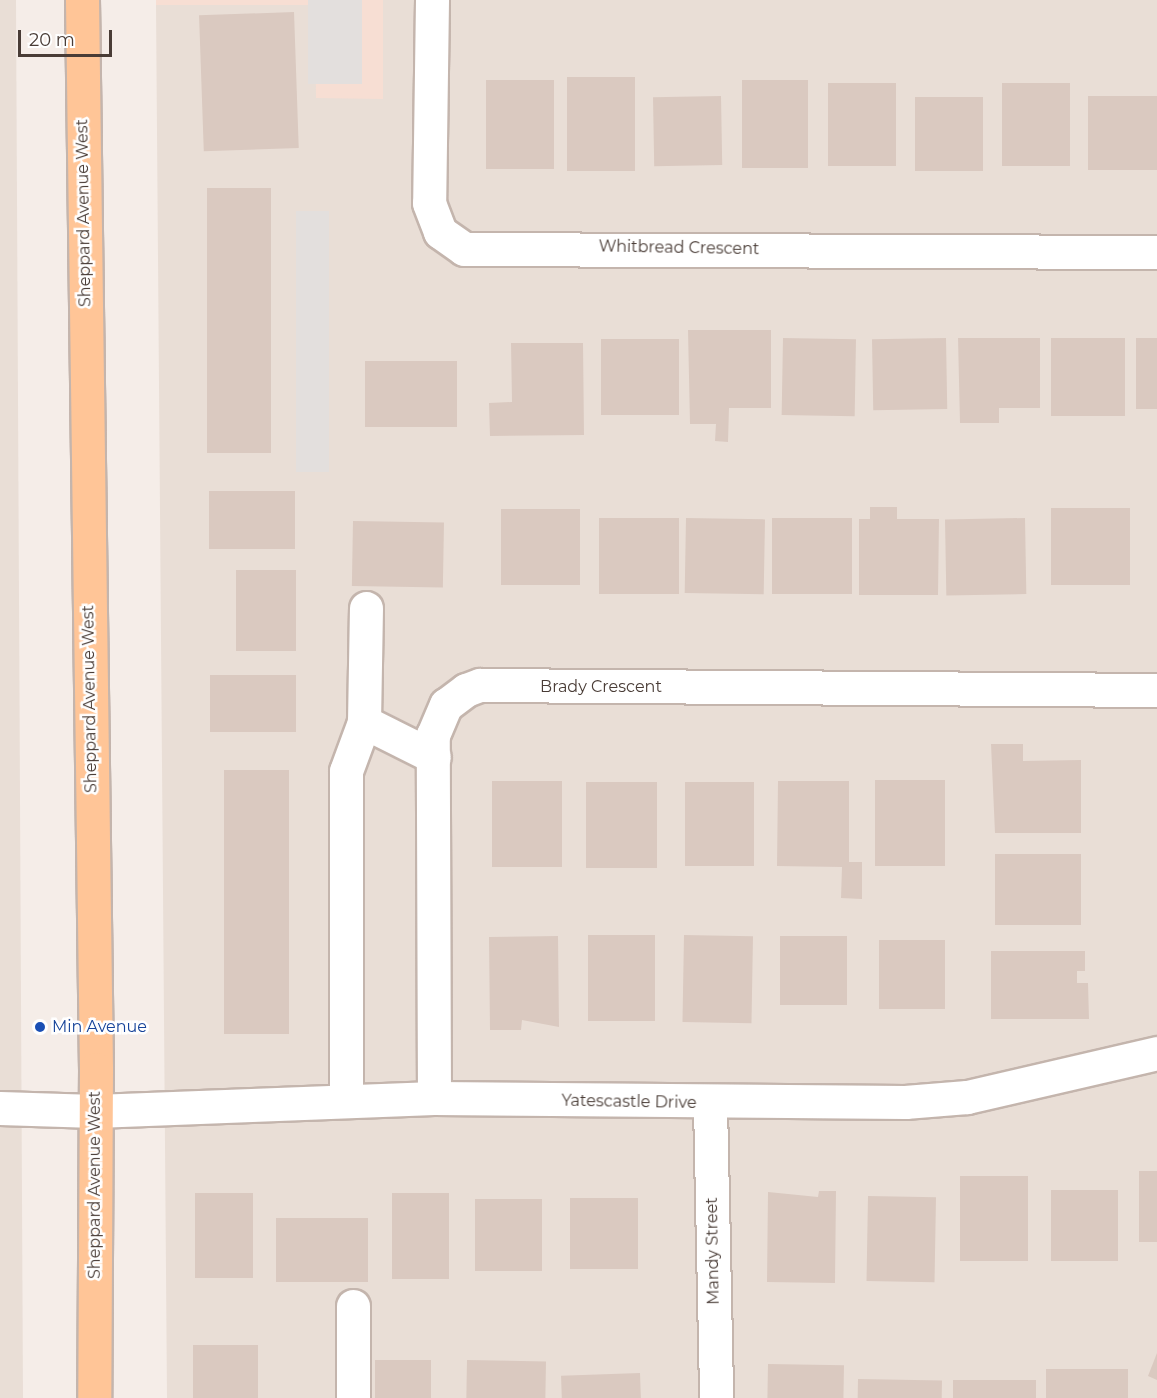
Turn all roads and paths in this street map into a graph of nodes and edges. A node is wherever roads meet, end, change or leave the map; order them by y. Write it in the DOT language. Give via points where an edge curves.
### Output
graph roads {
  1 [pos="82,0"];
  2 [pos="432,0"];
  3 [pos="1157,252"];
  4 [pos="366,608"];
  5 [pos="1157,690"];
  6 [pos="364,722"];
  7 [pos="434,757"];
  8 [pos="1157,1053"];
  9 [pos="434,1098"];
  10 [pos="346,1100"];
  11 [pos="710,1104"];
  12 [pos="0,1108"];
  13 [pos="96,1111"];
  14 [pos="353,1306"];
  15 [pos="94,1398"];
  16 [pos="353,1398"];
  17 [pos="716,1398"];
  1 -- 13 [label="main road, Sheppard Avenue West"];
  2 -- 3 [label="street, Whitbread Crescent" via="429,203 440,232 464,249"];
  4 -- 6 [label="street"];
  5 -- 7 [label="street, Brady Crescent" via="480,685 442,711 434,735"];
  6 -- 7 [label="street"];
  6 -- 10 [label="street" via="346,771"];
  7 -- 9 [label="street, Brady Crescent"];
  8 -- 11 [label="street, Yatescastle Drive" via="967,1097"];
  9 -- 10 [label="street, Yatescastle Drive"];
  9 -- 11 [label="street, Yatescastle Drive"];
  10 -- 13 [label="street, Yatescastle Drive"];
  11 -- 17 [label="street, Mandy Street"];
  12 -- 13 [label="street"];
  13 -- 15 [label="main road, Sheppard Avenue West"];
  14 -- 16 [label="street"];
}
